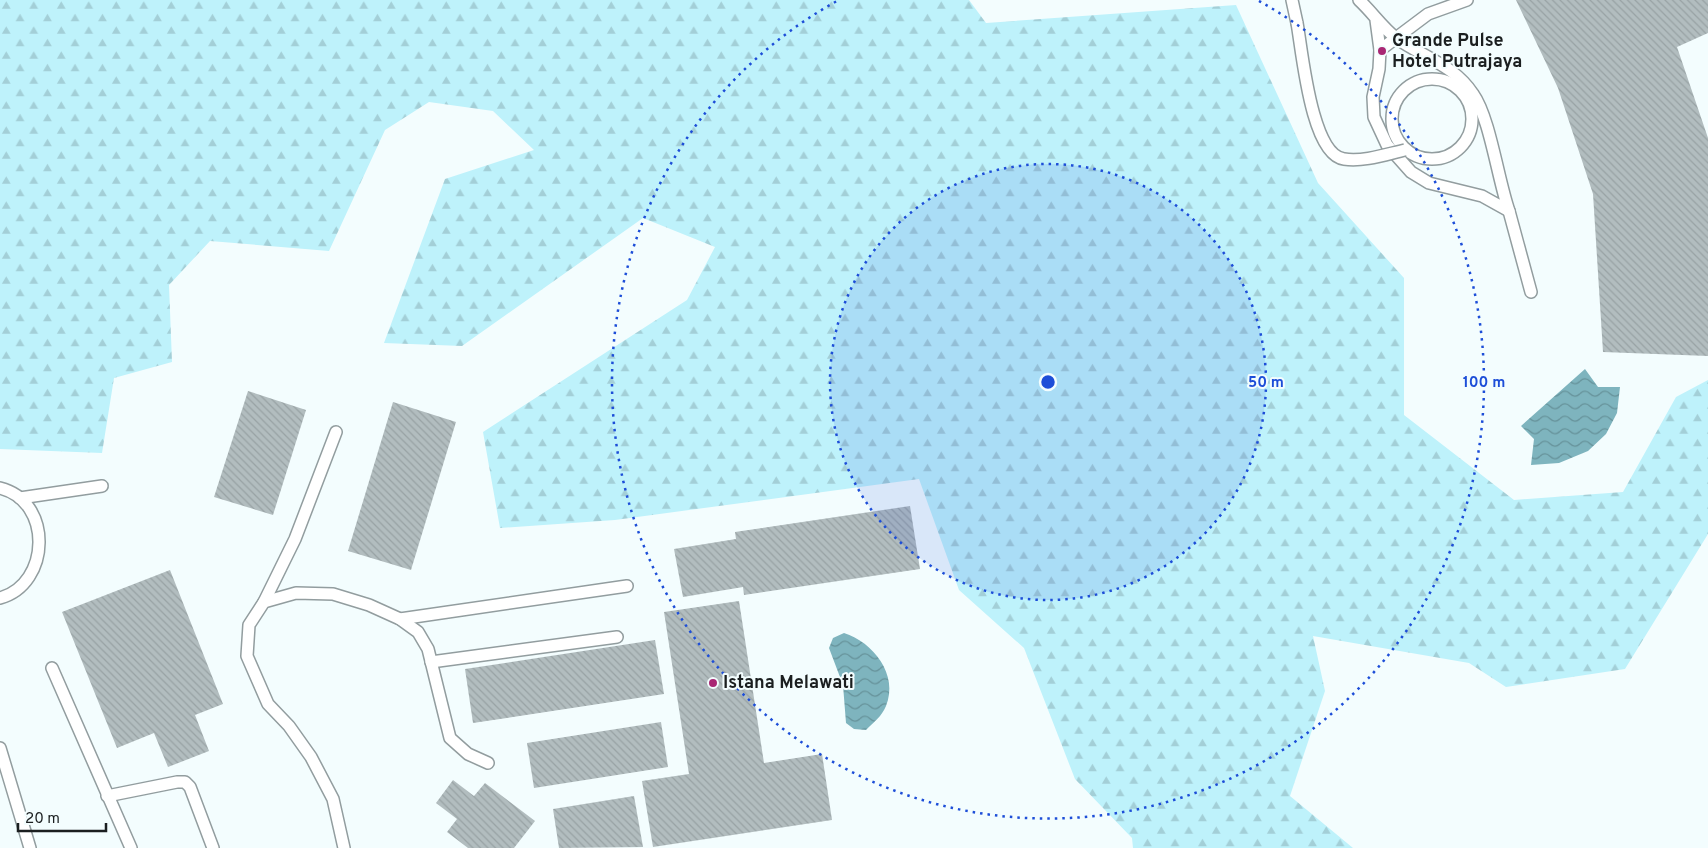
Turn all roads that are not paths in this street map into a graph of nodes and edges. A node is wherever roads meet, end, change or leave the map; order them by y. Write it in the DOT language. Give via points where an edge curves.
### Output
graph roads {
  1 [pos="1292,0"];
  2 [pos="1359,0"];
  3 [pos="1467,0"];
  4 [pos="1376,20"];
  5 [pos="1397,38"];
  6 [pos="1380,50"];
  7 [pos="1405,150"];
  8 [pos="1509,211"];
  9 [pos="1531,292"];
  10 [pos="336,432"];
  11 [pos="102,486"];
  12 [pos="0,488"];
  13 [pos="20,498"];
  14 [pos="627,586"];
  15 [pos="0,598"];
  16 [pos="264,602"];
  17 [pos="400,619"];
  18 [pos="617,637"];
  19 [pos="431,662"];
  20 [pos="52,668"];
  21 [pos="0,748"];
  22 [pos="488,763"];
  23 [pos="107,796"];
  24 [pos="30,848"];
  25 [pos="130,848"];
  26 [pos="213,848"];
  27 [pos="344,848"];
  1 -- 7 [label="lane, bridge" via="1315,122 1333,154 1343,159 1364,158"];
  2 -- 4 [label="lane"];
  3 -- 5 [label="lane" via="1428,14"];
  4 -- 5 [label="lane"];
  4 -- 6 [label="lane"];
  5 -- 6 [label="lane"];
  5 -- 8 [label="lane" via="1439,61 1459,76 1474,95 1487,129"];
  6 -- 8 [label="lane" via="1373,98 1374,117 1387,145 1411,172 1429,183 1482,196"];
  7 -- 7 [label="lane" via="1393,132 1392,111 1401,92 1418,81 1440,80 1459,89 1470,106 1472,127 1463,146 1445,158 1431,159"];
  8 -- 9 [label="lane"];
  10 -- 16 [label="lane" via="295,539"];
  11 -- 13 [label="lane"];
  12 -- 13 [label="lane"];
  13 -- 15 [label="lane" via="32,514 39,532 40,551 34,570 22,585"];
  14 -- 17 [label="lane"];
  16 -- 17 [label="lane" via="296,593 333,594"];
  16 -- 27 [label="lane" via="249,625 247,656 268,704 311,757 333,799"];
  17 -- 19 [label="lane" via="418,632"];
  18 -- 19 [label="lane"];
  19 -- 22 [label="lane" via="450,738 468,754"];
  20 -- 23 [label="lane"];
  21 -- 24 [label="lane"];
  23 -- 25 [label="lane"];
  23 -- 26 [label="lane" via="185,782 190,787"];
}
